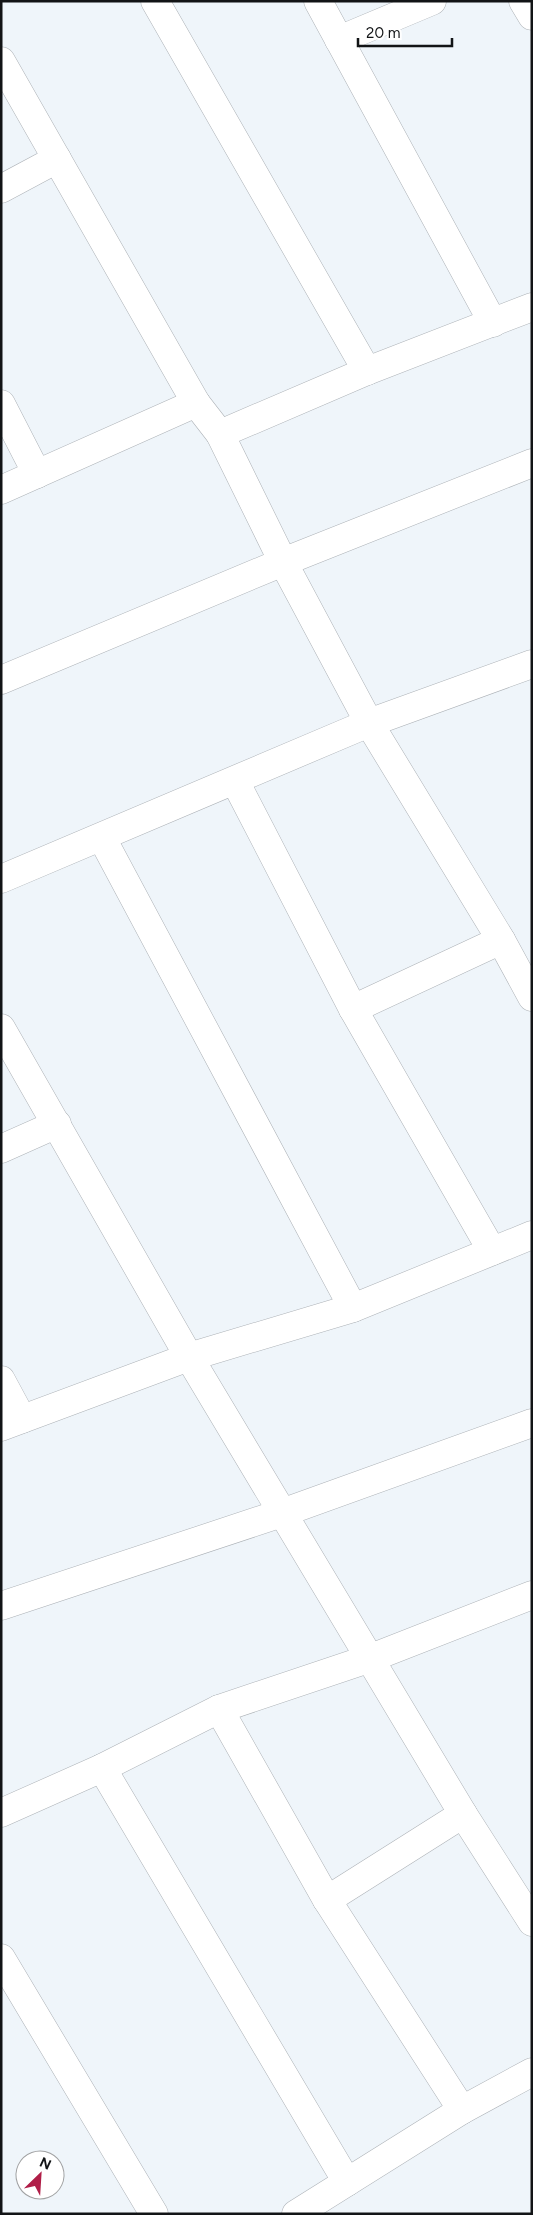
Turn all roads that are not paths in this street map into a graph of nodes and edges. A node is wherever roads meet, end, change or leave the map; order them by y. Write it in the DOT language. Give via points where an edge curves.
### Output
graph roads {
  1 [pos="155,1"];
  2 [pos="318,1"];
  3 [pos="432,1"];
  4 [pos="523,1"];
  5 [pos="532,16"];
  6 [pos="339,40"];
  7 [pos="1,61"];
  8 [pos="57,159"];
  9 [pos="1,189"];
  10 [pos="532,307"];
  11 [pos="493,323"];
  12 [pos="367,371"];
  13 [pos="196,403"];
  14 [pos="1,404"];
  15 [pos="220,434"];
  16 [pos="532,464"];
  17 [pos="37,474"];
  18 [pos="1,490"];
  19 [pos="284,562"];
  20 [pos="532,664"];
  21 [pos="1,680"];
  22 [pos="369,723"];
  23 [pos="235,781"];
  24 [pos="102,838"];
  25 [pos="1,879"];
  26 [pos="501,940"];
  27 [pos="532,997"];
  28 [pos="353,1009"];
  29 [pos="1,1028"];
  30 [pos="57,1124"];
  31 [pos="1,1149"];
  32 [pos="532,1235"];
  33 [pos="492,1251"];
  34 [pos="353,1308"];
  35 [pos="189,1357"];
  36 [pos="1,1380"];
  37 [pos="12,1423"];
  38 [pos="532,1423"];
  39 [pos="282,1513"];
  40 [pos="532,1595"];
  41 [pos="1,1606"];
  42 [pos="371,1658"];
  43 [pos="219,1709"];
  44 [pos="102,1768"];
  45 [pos="1,1813"];
  46 [pos="463,1814"];
  47 [pos="326,1900"];
  48 [pos="532,1922"];
  49 [pos="1,1958"];
  50 [pos="532,2072"];
  51 [pos="462,2110"];
  52 [pos="347,2182"];
  53 [pos="154,2214"];
  54 [pos="296,2214"];
  1 -- 12 [label="street"];
  2 -- 6 [label="street"];
  3 -- 6 [label="street"];
  4 -- 5 [label="street"];
  6 -- 11 [label="street"];
  7 -- 8 [label="street"];
  8 -- 9 [label="street"];
  8 -- 13 [label="street"];
  10 -- 11 [label="street"];
  11 -- 12 [label="street"];
  12 -- 15 [label="street"];
  13 -- 15 [label="street"];
  13 -- 17 [label="street"];
  14 -- 17 [label="street"];
  15 -- 19 [label="street"];
  16 -- 19 [label="street"];
  17 -- 18 [label="street"];
  19 -- 21 [label="street"];
  19 -- 22 [label="street"];
  20 -- 22 [label="street"];
  22 -- 23 [label="street"];
  22 -- 26 [label="street"];
  23 -- 24 [label="street"];
  23 -- 28 [label="street"];
  24 -- 25 [label="street"];
  24 -- 34 [label="street"];
  26 -- 27 [label="street"];
  26 -- 28 [label="street"];
  28 -- 33 [label="street"];
  29 -- 30 [label="street"];
  30 -- 31 [label="street"];
  30 -- 35 [label="street"];
  32 -- 33 [label="street"];
  33 -- 34 [label="street"];
  34 -- 35 [label="street"];
  35 -- 37 [label="street"];
  35 -- 39 [label="street"];
  36 -- 37 [label="street"];
  38 -- 39 [label="street"];
  39 -- 41 [label="street"];
  39 -- 42 [label="street"];
  40 -- 42 [label="street"];
  42 -- 43 [label="street"];
  42 -- 46 [label="street"];
  43 -- 44 [label="street"];
  43 -- 47 [label="street"];
  44 -- 45 [label="street"];
  44 -- 52 [label="street"];
  46 -- 47 [label="street"];
  46 -- 48 [label="street"];
  47 -- 51 [label="street"];
  49 -- 53 [label="street"];
  50 -- 51 [label="street"];
  51 -- 52 [label="street"];
  52 -- 54 [label="street"];
}
